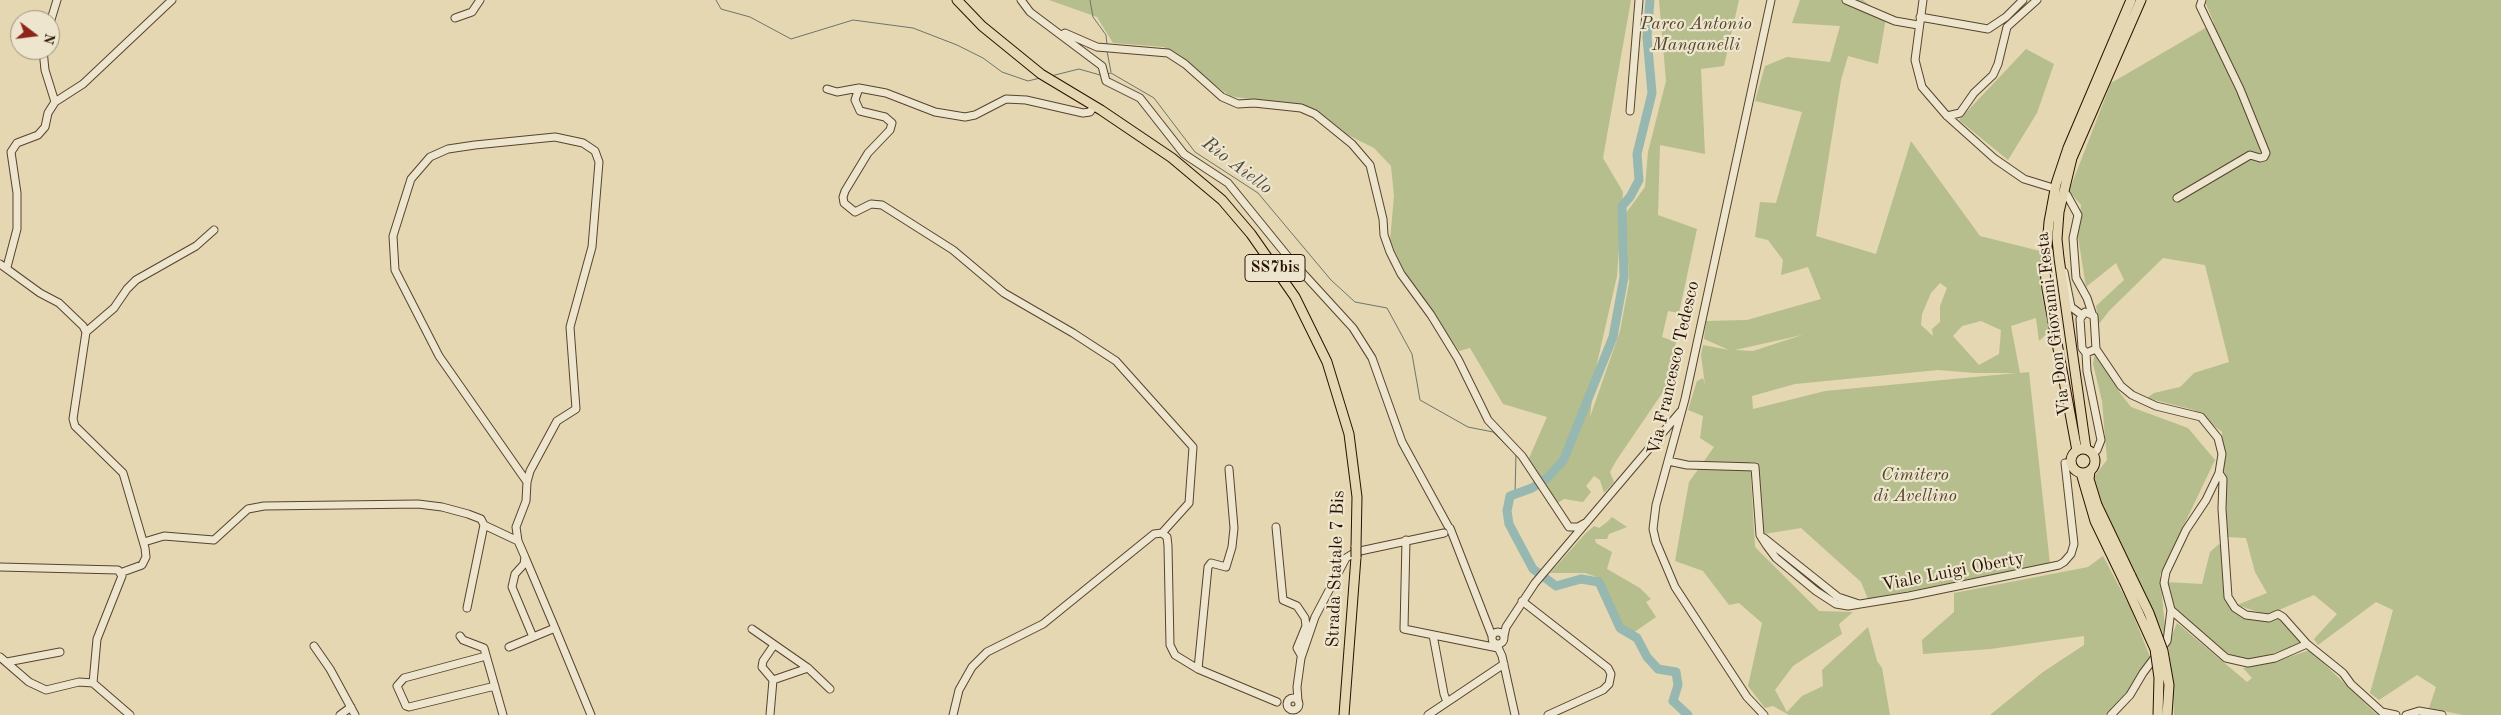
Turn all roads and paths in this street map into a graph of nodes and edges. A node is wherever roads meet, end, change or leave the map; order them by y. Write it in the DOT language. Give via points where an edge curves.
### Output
graph roads {
  1 [pos="172,0"];
  2 [pos="480,0"];
  3 [pos="957,0"];
  4 [pos="1021,0"];
  5 [pos="1639,0"];
  6 [pos="1771,0"];
  7 [pos="1846,0"];
  8 [pos="1923,0"];
  9 [pos="2023,0"];
  10 [pos="2037,0"];
  11 [pos="2132,0"];
  12 [pos="2140,0"];
  13 [pos="2202,0"];
  14 [pos="455,18"];
  15 [pos="1919,21"];
  16 [pos="1062,35"];
  17 [pos="44,60"];
  18 [pos="859,88"];
  19 [pos="827,89"];
  20 [pos="55,102"];
  21 [pos="1094,106"];
  22 [pos="1630,112"];
  23 [pos="1947,116"];
  24 [pos="2050,187"];
  25 [pos="2067,195"];
  26 [pos="2177,198"];
  27 [pos="214,230"];
  28 [pos="2059,258"];
  29 [pos="0,264"];
  30 [pos="7,268"];
  31 [pos="2092,313"];
  32 [pos="2082,315"];
  33 [pos="86,332"];
  34 [pos="2096,350"];
  35 [pos="2086,353"];
  36 [pos="1682,411"];
  37 [pos="2085,452"];
  38 [pos="1668,461"];
  39 [pos="2072,463"];
  40 [pos="1229,468"];
  41 [pos="2090,471"];
  42 [pos="2081,473"];
  43 [pos="2219,473"];
  44 [pos="527,482"];
  45 [pos="1587,522"];
  46 [pos="483,524"];
  47 [pos="1276,527"];
  48 [pos="1446,529"];
  49 [pos="1162,533"];
  50 [pos="1406,540"];
  51 [pos="518,541"];
  52 [pos="144,542"];
  53 [pos="1356,552"];
  54 [pos="525,557"];
  55 [pos="0,567"];
  56 [pos="120,573"];
  57 [pos="2127,578"];
  58 [pos="1522,601"];
  59 [pos="467,608"];
  60 [pos="2171,610"];
  61 [pos="555,628"];
  62 [pos="752,629"];
  63 [pos="1433,635"];
  64 [pos="460,636"];
  65 [pos="533,637"];
  66 [pos="1497,638"];
  67 [pos="774,644"];
  68 [pos="2308,644"];
  69 [pos="314,646"];
  70 [pos="510,647"];
  71 [pos="60,652"];
  72 [pos="486,656"];
  73 [pos="1301,656"];
  74 [pos="0,657"];
  75 [pos="6,662"];
  76 [pos="1504,664"];
  77 [pos="808,668"];
  78 [pos="1198,669"];
  79 [pos="773,680"];
  80 [pos="93,683"];
  81 [pos="495,686"];
  82 [pos="830,689"];
  83 [pos="1447,702"];
  84 [pos="1293,704"];
  85 [pos="351,707"];
  86 [pos="130,715"];
  87 [pos="340,715"];
  88 [pos="355,715"];
  89 [pos="503,715"];
  90 [pos="591,715"];
  91 [pos="770,715"];
  92 [pos="953,715"];
  93 [pos="1301,715"];
  94 [pos="1344,715"];
  95 [pos="1428,715"];
  96 [pos="1515,715"];
  97 [pos="1548,715"];
  98 [pos="1764,715"];
  99 [pos="2111,715"];
  100 [pos="2158,715"];
  101 [pos="2167,715"];
  102 [pos="2396,715"];
  103 [pos="2406,715"];
  104 [pos="2442,715"];
  1 -- 20 [label="street" via="83,84"];
  2 -- 14 [label="street" via="472,12"];
  3 -- 21 [label="main road, Strada Statale 7 Bis / SS7bis" via="982,26 1041,74"];
  4 -- 16 [label="street" via="1030,12"];
  5 -- 22 [label="street"];
  6 -- 36 [label="street, Via Francesco Tedesco"];
  7 -- 15 [label="street" via="1895,22"];
  8 -- 15 [label="street"];
  9 -- 15 [label="street" via="1988,29"];
  10 -- 23 [label="street" via="2007,27 1993,76 1974,93 1960,113"];
  11 -- 37 [label="main road, Via Don Giovanni Festa" via="2068,148 2056,184 2049,222 2046,288"];
  12 -- 28 [label="main road, Via Don Giovanni Festa" via="2072,158 2059,212"];
  13 -- 26 [label="street" via="2200,6 2266,153 2260,158 2250,156"];
  15 -- 23 [label="street" via="1915,60 1919,80"];
  16 -- 45 [label="street" via="1065,33 1097,47 1168,53 1222,97 1238,104 1301,108 1315,114 1352,144 1370,165 1384,235 1401,274 1458,359 1488,420 1522,456 1569,527"];
  16 -- 48 [label="street" via="1102,66 1106,81 1140,98 1184,154 1228,182 1283,252 1353,328 1372,358 1402,442"];
  17 -- 20 [label="street"];
  18 -- 19 [label="street" via="837,92"];
  18 -- 21 [label="street" via="886,93 935,112 965,117 1006,99 1026,100 1083,113 1090,112"];
  18 -- 49 [label="street" via="855,100 860,111 885,117 892,123 890,130 868,153 845,191 844,203 855,212 871,204 882,205 954,250 1004,293 1116,361 1193,447 1190,503"];
  20 -- 30 [label="street" via="45,127 38,135 17,143 11,152 17,193 17,229"];
  21 -- 53 [label="main road, Strada Statale 7 Bis / SS7bis" via="1172,158 1222,200 1251,234 1295,297 1327,362 1349,434 1357,498"];
  23 -- 24 [label="street" via="1995,159 2024,179"];
  25 -- 31 [label="street" via="2078,215 2073,238 2076,278"];
  27 -- 33 [label="street" via="196,246 136,280 114,308"];
  28 -- 32 [label="street" via="2071,307"];
  28 -- 37 [label="main road, Via Don Giovanni Festa"];
  29 -- 30 [label="street"];
  30 -- 33 [label="street" via="59,303"];
  31 -- 32 [label="street" via="2084,312"];
  31 -- 34 [label="street"];
  32 -- 35 [label="street" via="2082,348"];
  33 -- 52 [label="street" via="72,419 75,426 123,473"];
  34 -- 35 [label="street"];
  34 -- 43 [label="street" via="2120,386 2132,395 2156,406 2201,417 2209,424 2218,438 2222,454"];
  35 -- 37 [label="street" via="2101,440 2097,450"];
  36 -- 38 [label="street, Via Francesco Tedesco"];
  36 -- 45 [label="street"];
  37 -- 39 [label="main road" via="2073,456"];
  37 -- 41 [label="main road" via="2095,465"];
  38 -- 39 [label="street, Viale Luigi Oberty" via="1687,465 1755,467 1760,535 1776,558 1836,604 1862,605 2064,562 2072,554 2074,544 2065,464"];
  38 -- 98 [label="street, Via Francesco Tedesco" via="1654,518 1656,542 1675,587 1747,697"];
  39 -- 42 [label="main road"];
  40 -- 78 [label="street" via="1234,528 1232,547 1226,567 1211,563 1208,566"];
  41 -- 42 [label="main road"];
  41 -- 57 [label="main road" via="2096,505"];
  42 -- 57 [label="main road" via="2095,521"];
  43 -- 60 [label="street" via="2166,572 2164,583"];
  43 -- 68 [label="street" via="2223,480 2228,597 2235,608 2246,615 2283,616"];
  44 -- 44 [label="street" via="557,421 576,409 570,327 593,238 598,155 582,143 555,137 475,144 448,149 430,158 411,179 393,236 395,270 439,356"];
  44 -- 51 [label="street" via="516,528"];
  45 -- 58 [label="street"];
  46 -- 51 [label="street"];
  46 -- 52 [label="street" via="481,520 459,512 418,504 264,506 248,509 214,540 164,536"];
  46 -- 59 [label="street"];
  47 -- 73 [label="street" via="1283,600 1297,606 1305,618 1306,626 1297,648"];
  48 -- 50 [label="street"];
  48 -- 66 [label="street" via="1455,538"];
  49 -- 78 [label="street" via="1168,546 1170,645 1175,655"];
  49 -- 92 [label="street" via="1154,534 1043,624 987,652 972,667 959,690"];
  50 -- 53 [label="street"];
  50 -- 63 [label="street" via="1404,630"];
  51 -- 54 [label="street"];
  52 -- 56 [label="street" via="146,557 142,564"];
  53 -- 73 [label="street" via="1346,558 1315,617"];
  53 -- 94 [label="main road, Strada Statale 7 Bis / SS7bis"];
  54 -- 61 [label="street"];
  54 -- 65 [label="street" via="512,587"];
  55 -- 56 [label="street" via="118,570"];
  56 -- 80 [label="street" via="122,576 98,639"];
  57 -- 100 [label="main road, bridge" via="2154,649 2159,678"];
  57 -- 101 [label="main road, bridge" via="2149,612 2163,651 2169,685"];
  58 -- 66 [label="street"];
  58 -- 97 [label="street" via="1608,668 1610,674 1609,684 1603,690"];
  60 -- 68 [label="street" via="2226,658 2248,663 2275,658"];
  60 -- 99 [label="street" via="2167,641 2130,696"];
  61 -- 65 [label="street"];
  61 -- 90 [label="street"];
  62 -- 67 [label="street"];
  63 -- 66 [label="street"];
  63 -- 83 [label="street"];
  64 -- 72 [label="street" via="484,648"];
  65 -- 70 [label="street"];
  66 -- 76 [label="street"];
  67 -- 77 [label="street"];
  67 -- 79 [label="street" via="762,667"];
  68 -- 102 [label="street" via="2382,712"];
  69 -- 85 [label="street"];
  71 -- 75 [label="street"];
  72 -- 81 [label="street"];
  72 -- 81 [label="street" via="404,678 397,686 409,707"];
  73 -- 84 [label="street"];
  74 -- 75 [label="street"];
  75 -- 80 [label="street" via="29,682 46,690 80,682"];
  76 -- 83 [label="street"];
  76 -- 96 [label="street"];
  77 -- 79 [label="street"];
  77 -- 82 [label="street"];
  78 -- 84 [label="street" via="1277,702"];
  79 -- 91 [label="street"];
  80 -- 86 [label="street"];
  81 -- 89 [label="street"];
  83 -- 95 [label="street"];
  84 -- 93 [label="street"];
  85 -- 87 [label="street"];
  85 -- 88 [label="street"];
  103 -- 104 [label="street" via="2419,711"];
}
